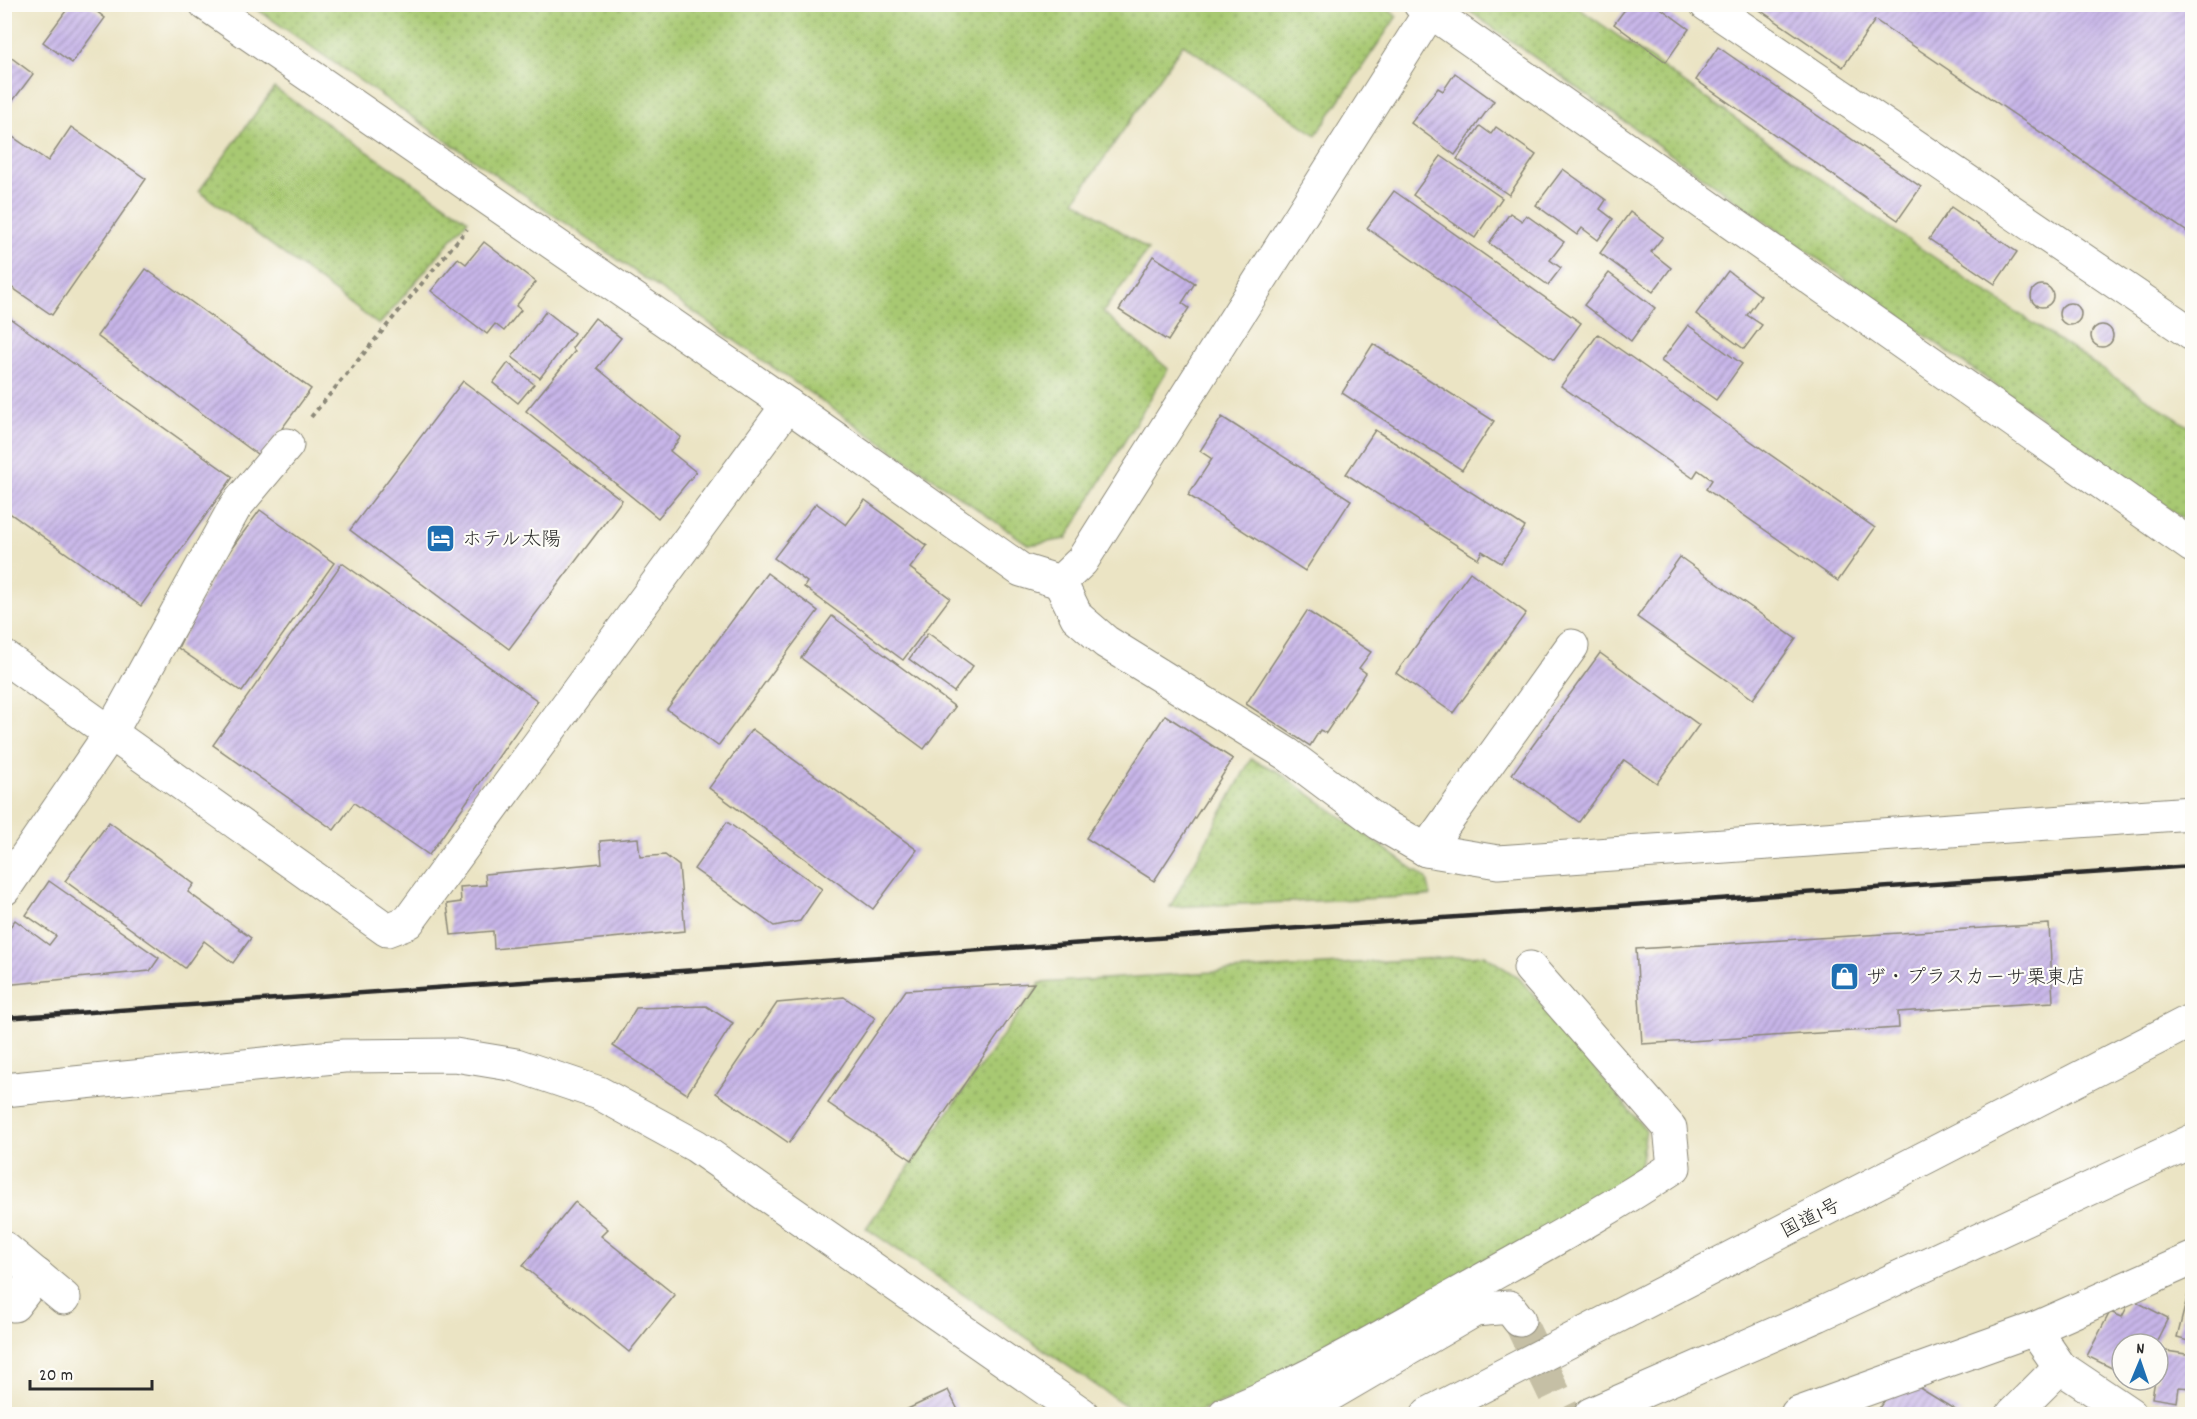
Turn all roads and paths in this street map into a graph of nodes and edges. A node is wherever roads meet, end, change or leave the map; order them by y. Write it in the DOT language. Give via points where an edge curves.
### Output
graph roads {
  1 [pos="206,4"];
  2 [pos="1706,4"];
  3 [pos="1428,7"];
  4 [pos="490,200"];
  5 [pos="2193,334"];
  6 [pos="788,405"];
  7 [pos="287,445"];
  8 [pos="2193,546"];
  9 [pos="1060,582"];
  10 [pos="1572,646"];
  11 [pos="4,657"];
  12 [pos="110,734"];
  13 [pos="2193,813"];
  14 [pos="1426,850"];
  15 [pos="4,889"];
  16 [pos="1530,968"];
  17 [pos="2193,1020"];
  18 [pos="4,1090"];
  19 [pos="2193,1141"];
  20 [pos="4,1248"];
  21 [pos="2193,1259"];
  22 [pos="37,1275"];
  23 [pos="64,1298"];
  24 [pos="14,1305"];
  25 [pos="1519,1320"];
  26 [pos="2034,1329"];
  27 [pos="2060,1367"];
  28 [pos="1082,1414"];
  29 [pos="1225,1414"];
  30 [pos="1292,1414"];
  31 [pos="1428,1414"];
  32 [pos="1591,1414"];
  33 [pos="1797,1414"];
  34 [pos="2013,1414"];
  35 [pos="2130,1414"];
  1 -- 4 [label="main road"];
  2 -- 5 [label="main road"];
  3 -- 8 [label="main road"];
  3 -- 9 [label="main road" via="1082,561"];
  4 -- 6 [label="main road"];
  4 -- 7 [label="path"];
  6 -- 9 [label="main road" via="1021,570"];
  6 -- 12 [label="main road" via="408,922 387,930"];
  7 -- 12 [label="main road" via="235,507"];
  9 -- 14 [label="main road" via="1077,617 1106,642 1287,754 1379,823"];
  10 -- 14 [label="main road"];
  11 -- 12 [label="main road"];
  12 -- 15 [label="main road"];
  13 -- 14 [label="main road" via="1498,862"];
  16 -- 29 [label="main road" via="1670,1128 1674,1167 1617,1205 1369,1344 1271,1396"];
  17 -- 31 [label="main road, 国道1号"];
  18 -- 28 [label="main road" via="344,1056 455,1055 516,1065 599,1093 696,1146"];
  19 -- 32 [label="main road" via="1818,1315"];
  20 -- 22 [label="main road"];
  21 -- 26 [label="main road"];
  22 -- 23 [label="main road"];
  22 -- 24 [label="main road"];
  25 -- 30 [label="main road" via="1509,1307 1475,1310"];
  26 -- 27 [label="main road"];
  26 -- 33 [label="main road"];
  27 -- 34 [label="main road"];
  27 -- 35 [label="main road"];
}
